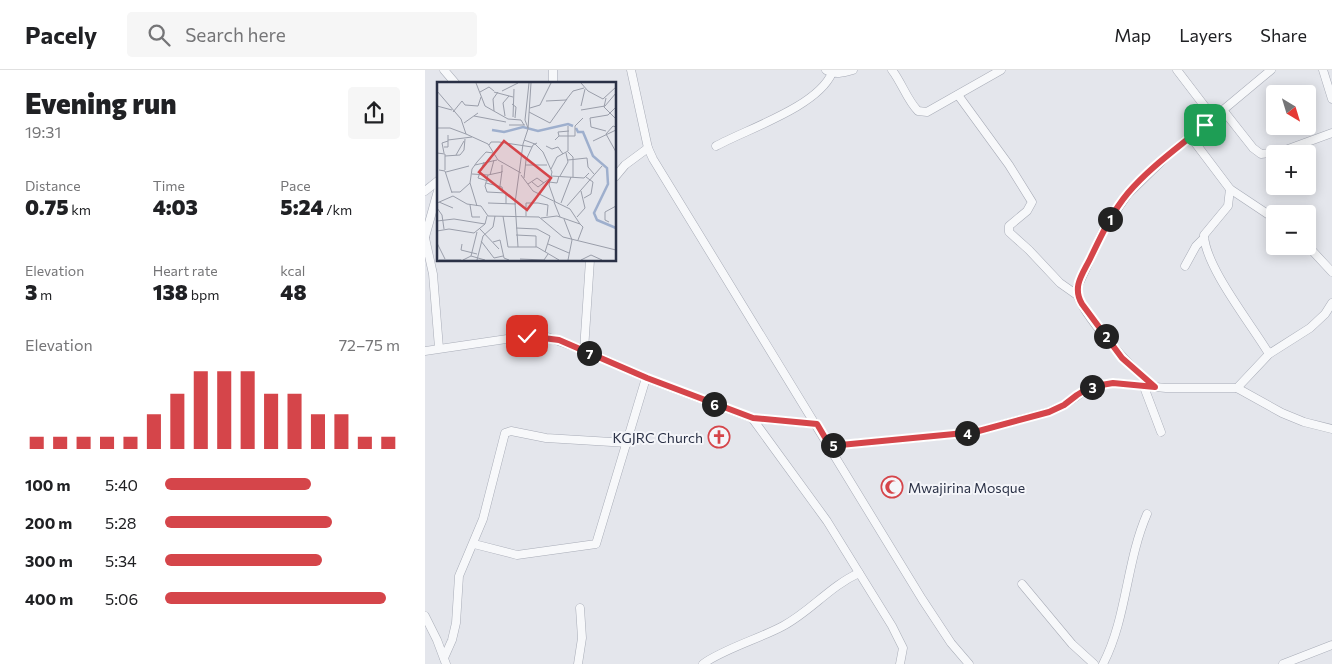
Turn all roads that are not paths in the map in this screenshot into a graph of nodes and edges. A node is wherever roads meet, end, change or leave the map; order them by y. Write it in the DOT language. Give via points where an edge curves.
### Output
graph roads {
  1 [pos="444,70"];
  2 [pos="631,70"];
  3 [pos="853,70"];
  4 [pos="892,70"];
  5 [pos="1001,70"];
  6 [pos="1177,70"];
  7 [pos="1271,70"];
  8 [pos="1323,70"];
  9 [pos="829,72"];
  10 [pos="454,82"];
  11 [pos="959,95"];
  12 [pos="1332,99"];
  13 [pos="1223,110"];
  14 [pos="1209,115"];
  15 [pos="1332,134"];
  16 [pos="1190,136"];
  17 [pos="716,146"];
  18 [pos="648,148"];
  19 [pos="616,176"];
  20 [pos="437,182"];
  21 [pos="1230,189"];
  22 [pos="425,192"];
  23 [pos="437,194"];
  24 [pos="1266,213"];
  25 [pos="425,237"];
  26 [pos="1204,238"];
  27 [pos="1316,255"];
  28 [pos="590,261"];
  29 [pos="1185,266"];
  30 [pos="1332,272"];
  31 [pos="1077,295"];
  32 [pos="1332,303"];
  33 [pos="439,348"];
  34 [pos="584,350"];
  35 [pos="425,351"];
  36 [pos="1269,354"];
  37 [pos="647,378"];
  38 [pos="1144,387"];
  39 [pos="1155,387"];
  40 [pos="1237,388"];
  41 [pos="753,418"];
  42 [pos="817,424"];
  43 [pos="1332,429"];
  44 [pos="1161,432"];
  45 [pos="628,443"];
  46 [pos="830,446"];
  47 [pos="1147,514"];
  48 [pos="474,544"];
  49 [pos="859,572"];
  50 [pos="1022,584"];
  51 [pos="580,608"];
  52 [pos="425,616"];
  53 [pos="1332,645"];
  54 [pos="445,661"];
  55 [pos="577,664"];
  56 [pos="703,664"];
  57 [pos="900,664"];
  58 [pos="969,664"];
  59 [pos="1094,664"];
  60 [pos="1103,664"];
  61 [pos="1283,664"];
  1 -- 10 [label="street"];
  2 -- 18 [label="street"];
  3 -- 9 [label="street"];
  4 -- 11 [label="street" via="918,111 927,112"];
  5 -- 11 [label="street"];
  6 -- 14 [label="street"];
  7 -- 13 [label="street"];
  8 -- 12 [label="street"];
  9 -- 17 [label="street" via="820,89 781,115"];
  11 -- 31 [label="street" via="1032,202 1027,211 1009,226 1009,232 1060,283"];
  13 -- 14 [label="street"];
  13 -- 15 [label="street" via="1261,154 1280,152"];
  14 -- 16 [label="street" via="1209,121"];
  16 -- 21 [label="street"];
  16 -- 31 [label="street" via="1128,194 1105,227 1077,284"];
  18 -- 19 [label="street"];
  18 -- 42 [label="street"];
  20 -- 22 [label="street"];
  21 -- 24 [label="street"];
  21 -- 26 [label="street" via="1228,206 1207,229"];
  23 -- 25 [label="street"];
  25 -- 33 [label="street" via="433,274"];
  26 -- 29 [label="street"];
  26 -- 36 [label="street" via="1219,274"];
  27 -- 30 [label="street"];
  28 -- 34 [label="street"];
  31 -- 39 [label="street" via="1122,358"];
  32 -- 36 [label="street" via="1310,328"];
  33 -- 34 [label="street" via="534,335"];
  33 -- 35 [label="street"];
  34 -- 37 [label="street"];
  36 -- 40 [label="street"];
  37 -- 41 [label="street"];
  37 -- 45 [label="street"];
  38 -- 39 [label="street"];
  38 -- 44 [label="street"];
  38 -- 46 [label="street" via="1113,383 1090,387 1049,412 975,432"];
  39 -- 40 [label="street"];
  40 -- 43 [label="street" via="1282,413"];
  41 -- 42 [label="street"];
  41 -- 49 [label="street" via="827,521"];
  42 -- 46 [label="street"];
  45 -- 48 [label="street" via="596,544 517,555"];
  45 -- 48 [label="street" via="506,432"];
  46 -- 58 [label="street" via="922,599"];
  47 -- 60 [label="street" via="1133,552 1119,617"];
  48 -- 54 [label="street" via="459,576 456,623"];
  49 -- 56 [label="street" via="831,588 805,612 783,626"];
  49 -- 57 [label="street" via="903,648"];
  50 -- 59 [label="street" via="1072,644"];
  51 -- 55 [label="street" via="582,638"];
  52 -- 54 [label="street"];
  53 -- 61 [label="street"];
}
